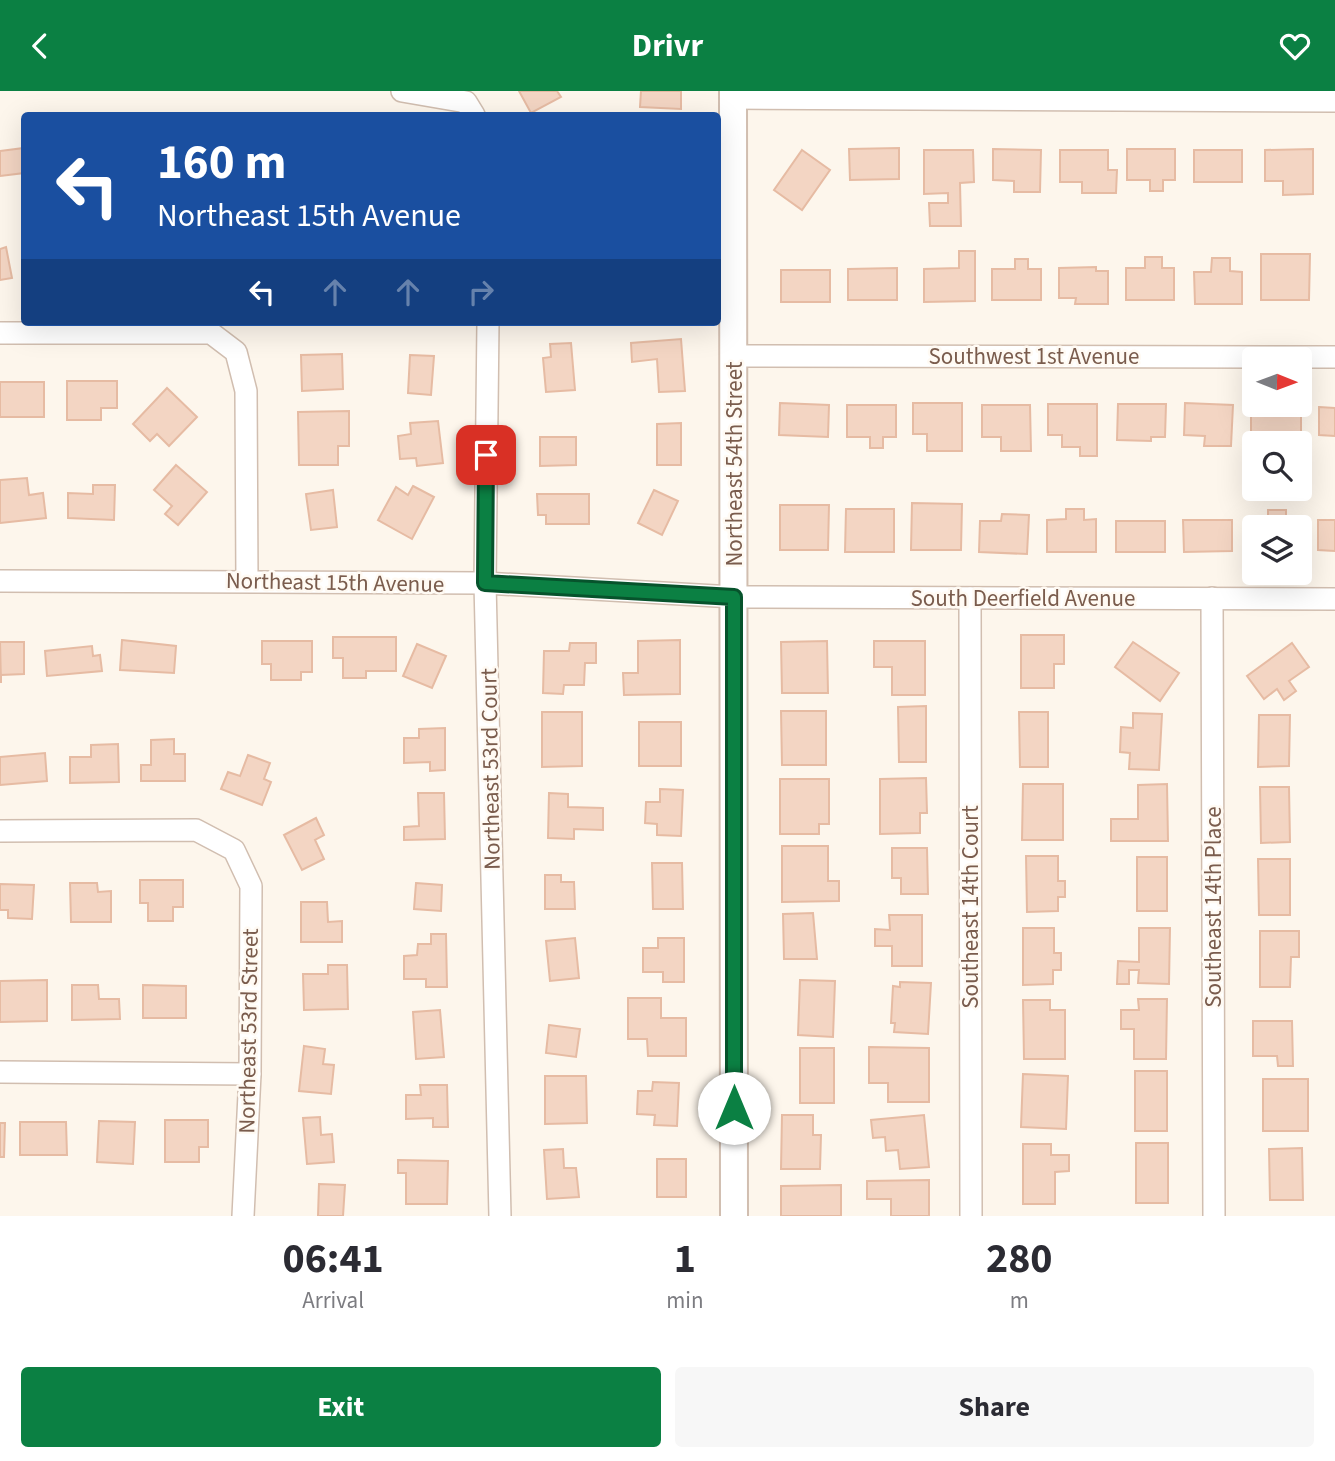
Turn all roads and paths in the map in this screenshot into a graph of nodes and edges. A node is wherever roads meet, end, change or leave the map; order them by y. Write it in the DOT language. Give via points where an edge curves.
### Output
graph roads {
  1 [pos="401,91"];
  2 [pos="733,95"];
  3 [pos="1335,101"];
  4 [pos="470,109"];
  5 [pos="488,326"];
  6 [pos="0,334"];
  7 [pos="733,356"];
  8 [pos="1335,357"];
  9 [pos="247,580"];
  10 [pos="0,581"];
  11 [pos="485,583"];
  12 [pos="723,597"];
  13 [pos="970,598"];
  14 [pos="1212,598"];
  15 [pos="1335,599"];
  16 [pos="0,831"];
  17 [pos="0,1072"];
  18 [pos="250,1074"];
  19 [pos="243,1216"];
  20 [pos="500,1216"];
  21 [pos="734,1216"];
  22 [pos="971,1216"];
  23 [pos="1214,1216"];
  1 -- 4 [label="street"];
  2 -- 3 [label="street"];
  2 -- 7 [label="street, Northeast 54th Street"];
  5 -- 11 [label="street, Northeast 53rd Court"];
  6 -- 9 [label="street" via="211,333 236,352 246,391"];
  7 -- 8 [label="street, Southwest 1st Avenue"];
  7 -- 12 [label="street, Northeast 54th Street"];
  9 -- 10 [label="street, Northeast 15th Avenue"];
  9 -- 11 [label="street, Northeast 15th Avenue"];
  11 -- 12 [label="street, Northeast 15th Avenue"];
  11 -- 20 [label="street, Northeast 53rd Court"];
  12 -- 13 [label="street, South Deerfield Avenue"];
  12 -- 21 [label="street, Northeast 54th Street"];
  13 -- 14 [label="street, South Deerfield Avenue"];
  13 -- 22 [label="street, Southeast 14th Court"];
  14 -- 15 [label="street, South Deerfield Avenue"];
  14 -- 23 [label="street, Southeast 14th Place"];
  16 -- 18 [label="street, Northeast 53rd Street" via="196,830 234,850 251,885"];
  17 -- 18 [label="street"];
  18 -- 19 [label="street, Northeast 53rd Street"];
}
